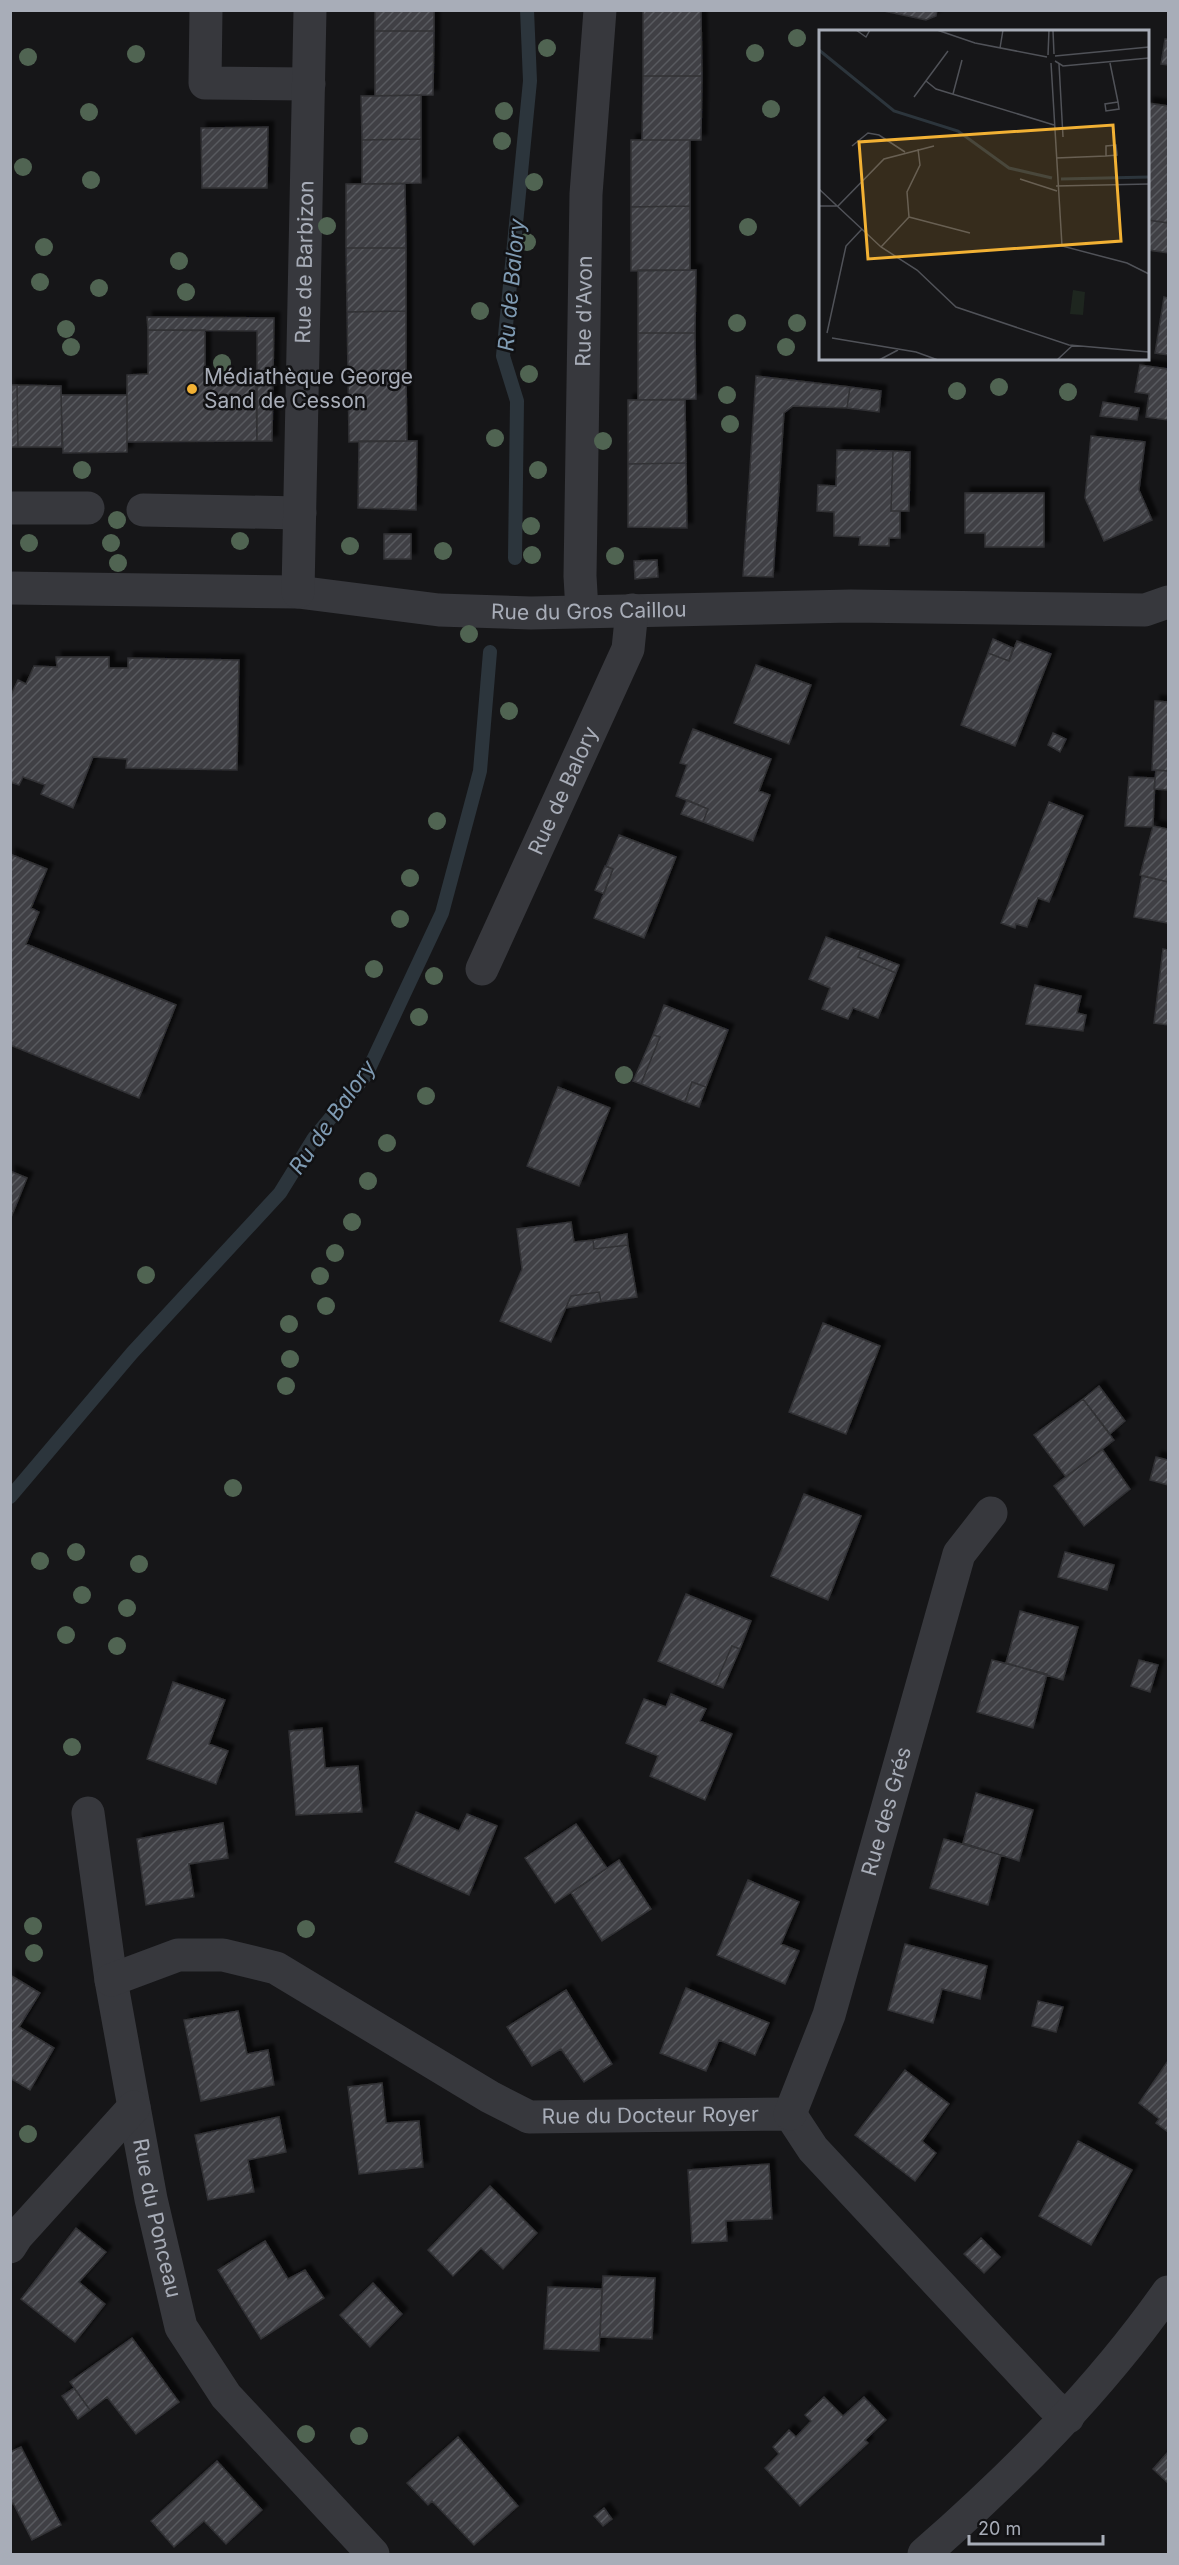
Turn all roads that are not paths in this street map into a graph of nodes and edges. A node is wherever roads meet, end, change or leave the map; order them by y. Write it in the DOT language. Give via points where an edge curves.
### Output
graph roads {
  1 [pos="206,10"];
  2 [pos="310,10"];
  3 [pos="600,10"];
  4 [pos="309,84"];
  5 [pos="10,508"];
  6 [pos="88,508"];
  7 [pos="143,510"];
  8 [pos="300,513"];
  9 [pos="10,588"];
  10 [pos="298,592"];
  11 [pos="1168,602"];
  12 [pos="632,610"];
  13 [pos="582,611"];
  14 [pos="482,969"];
  15 [pos="991,1513"];
  16 [pos="88,1813"];
  17 [pos="111,1980"];
  18 [pos="134,2107"];
  19 [pos="790,2114"];
  20 [pos="10,2247"];
  21 [pos="1168,2292"];
  22 [pos="1068,2417"];
  23 [pos="373,2554"];
  24 [pos="924,2554"];
  1 -- 4 [label="street" via="205,83"];
  2 -- 4 [label="street, Rue de Barbizon"];
  3 -- 13 [label="street, Rue d'Avon" via="586,194"];
  4 -- 8 [label="street, Rue de Barbizon"];
  5 -- 6 [label="street"];
  7 -- 8 [label="street"];
  8 -- 10 [label="street, Rue de Barbizon"];
  9 -- 10 [label="street, Rue du Gros Caillou"];
  10 -- 13 [label="street, Rue du Gros Caillou" via="439,610"];
  11 -- 12 [label="street, Rue du Gros Caillou" via="1145,610 863,606"];
  12 -- 13 [label="street, Rue du Gros Caillou"];
  12 -- 14 [label="street, Rue de Balory" via="628,649"];
  15 -- 19 [label="street, Rue des Grés" via="959,1554 829,2014"];
  16 -- 17 [label="street, Rue du Ponceau"];
  17 -- 18 [label="street, Rue du Ponceau"];
  17 -- 19 [label="street, Rue du Docteur Royer" via="178,1955 223,1955 276,1968 490,2097 529,2116"];
  18 -- 20 [label="street"];
  18 -- 23 [label="street, Rue du Ponceau" via="181,2326 226,2396"];
  19 -- 22 [label="street, Rue du Docteur Royer" via="813,2149 1052,2405"];
  21 -- 22 [label="street" via="1133,2342"];
  22 -- 24 [label="street"];
}
